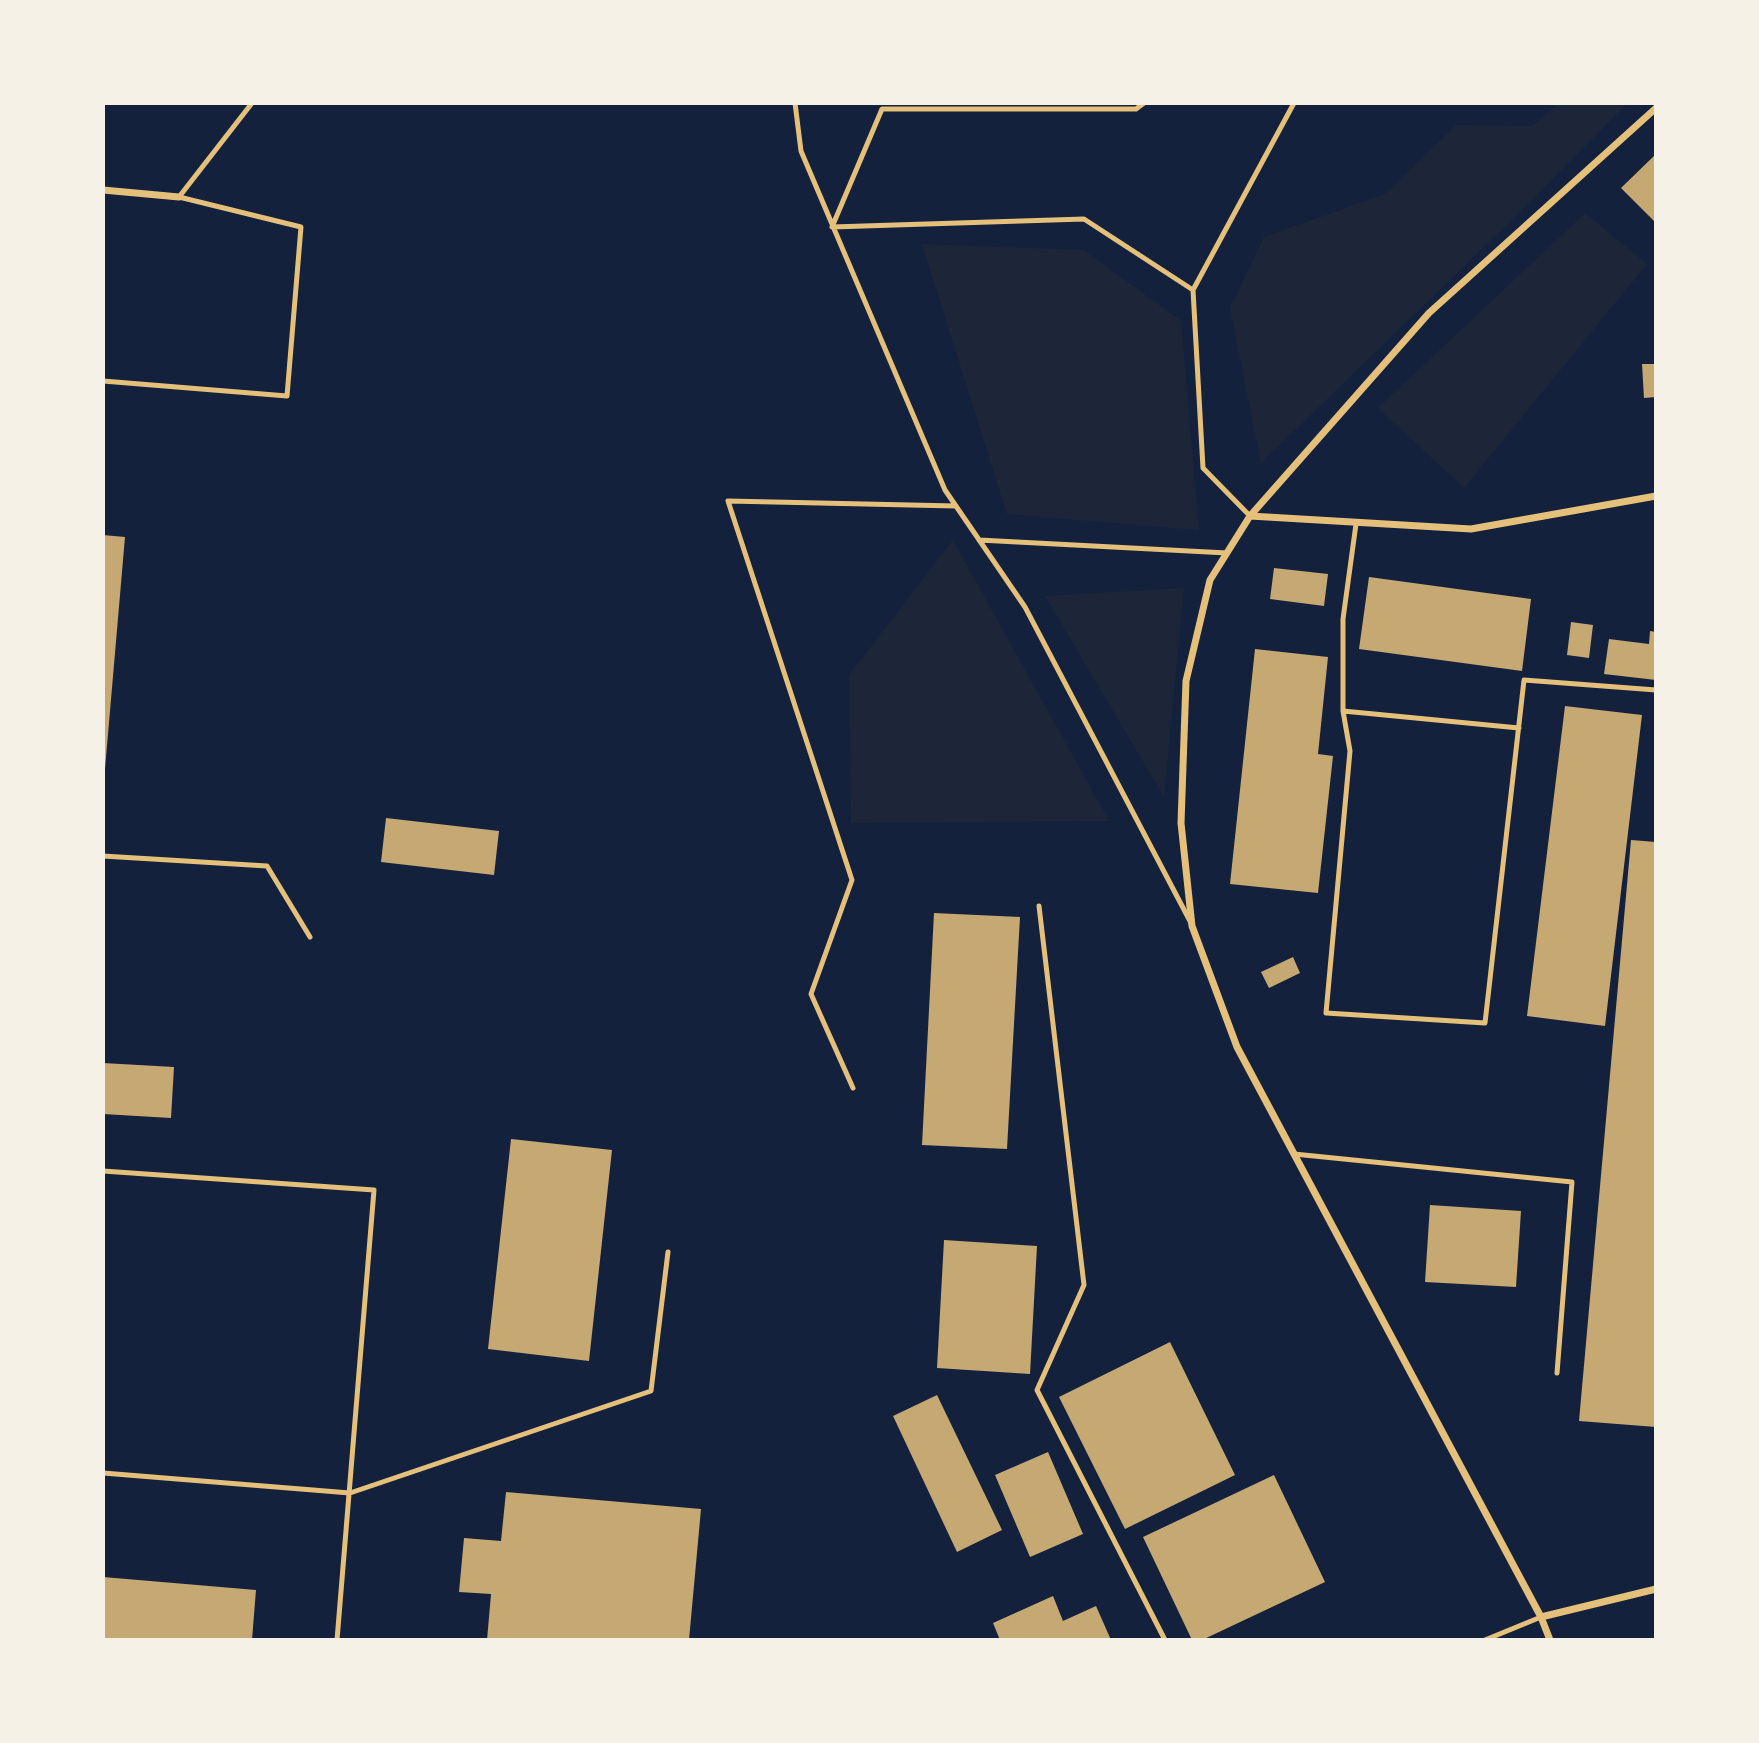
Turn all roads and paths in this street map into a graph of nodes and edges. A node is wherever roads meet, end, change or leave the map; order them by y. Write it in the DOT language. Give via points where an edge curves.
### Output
graph roads {
  1 [pos="252,103"];
  2 [pos="795,103"];
  3 [pos="1144,103"];
  4 [pos="1294,103"];
  5 [pos="1656,108"];
  6 [pos="103,190"];
  7 [pos="178,197"];
  8 [pos="832,227"];
  9 [pos="1193,290"];
  10 [pos="103,382"];
  11 [pos="1656,496"];
  12 [pos="956,506"];
  13 [pos="1250,516"];
  14 [pos="1356,524"];
  15 [pos="979,540"];
  16 [pos="1227,553"];
  17 [pos="1656,690"];
  18 [pos="1343,711"];
  19 [pos="1519,728"];
  20 [pos="103,856"];
  21 [pos="1039,906"];
  22 [pos="1192,926"];
  23 [pos="310,937"];
  24 [pos="853,1087"];
  25 [pos="1294,1154"];
  26 [pos="103,1171"];
  27 [pos="668,1252"];
  28 [pos="1557,1373"];
  29 [pos="103,1472"];
  30 [pos="350,1493"];
  31 [pos="1656,1589"];
  32 [pos="1541,1617"];
  33 [pos="337,1640"];
  34 [pos="1165,1640"];
  35 [pos="1485,1640"];
  36 [pos="1550,1640"];
  1 -- 7 [label="lane"];
  2 -- 8 [label="lane" via="801,151"];
  3 -- 8 [label="lane" via="1136,109 882,109"];
  4 -- 9 [label="lane"];
  5 -- 13 [label="street" via="1429,313"];
  6 -- 7 [label="street"];
  7 -- 10 [label="lane" via="301,226 287,397"];
  8 -- 9 [label="lane" via="1084,219"];
  8 -- 12 [label="lane" via="945,490"];
  9 -- 13 [label="lane" via="1203,468"];
  11 -- 14 [label="street" via="1471,529"];
  12 -- 15 [label="lane"];
  12 -- 24 [label="lane" via="728,501 852,880 811,994"];
  13 -- 14 [label="street"];
  13 -- 16 [label="street"];
  14 -- 18 [label="lane" via="1343,619"];
  15 -- 16 [label="lane"];
  15 -- 22 [label="lane" via="1025,607"];
  16 -- 22 [label="street" via="1210,580 1186,681 1181,823"];
  17 -- 19 [label="lane" via="1524,680"];
  18 -- 19 [label="lane"];
  18 -- 19 [label="lane" via="1350,751 1326,1013 1485,1023"];
  20 -- 23 [label="lane" via="267,866"];
  21 -- 34 [label="lane" via="1084,1284 1037,1390"];
  22 -- 25 [label="street" via="1237,1047"];
  25 -- 28 [label="lane" via="1572,1182"];
  25 -- 32 [label="street"];
  26 -- 30 [label="lane" via="374,1191"];
  27 -- 30 [label="lane" via="651,1391"];
  29 -- 30 [label="lane"];
  30 -- 33 [label="lane"];
  31 -- 32 [label="street"];
  32 -- 35 [label="lane"];
  32 -- 36 [label="street"];
}
